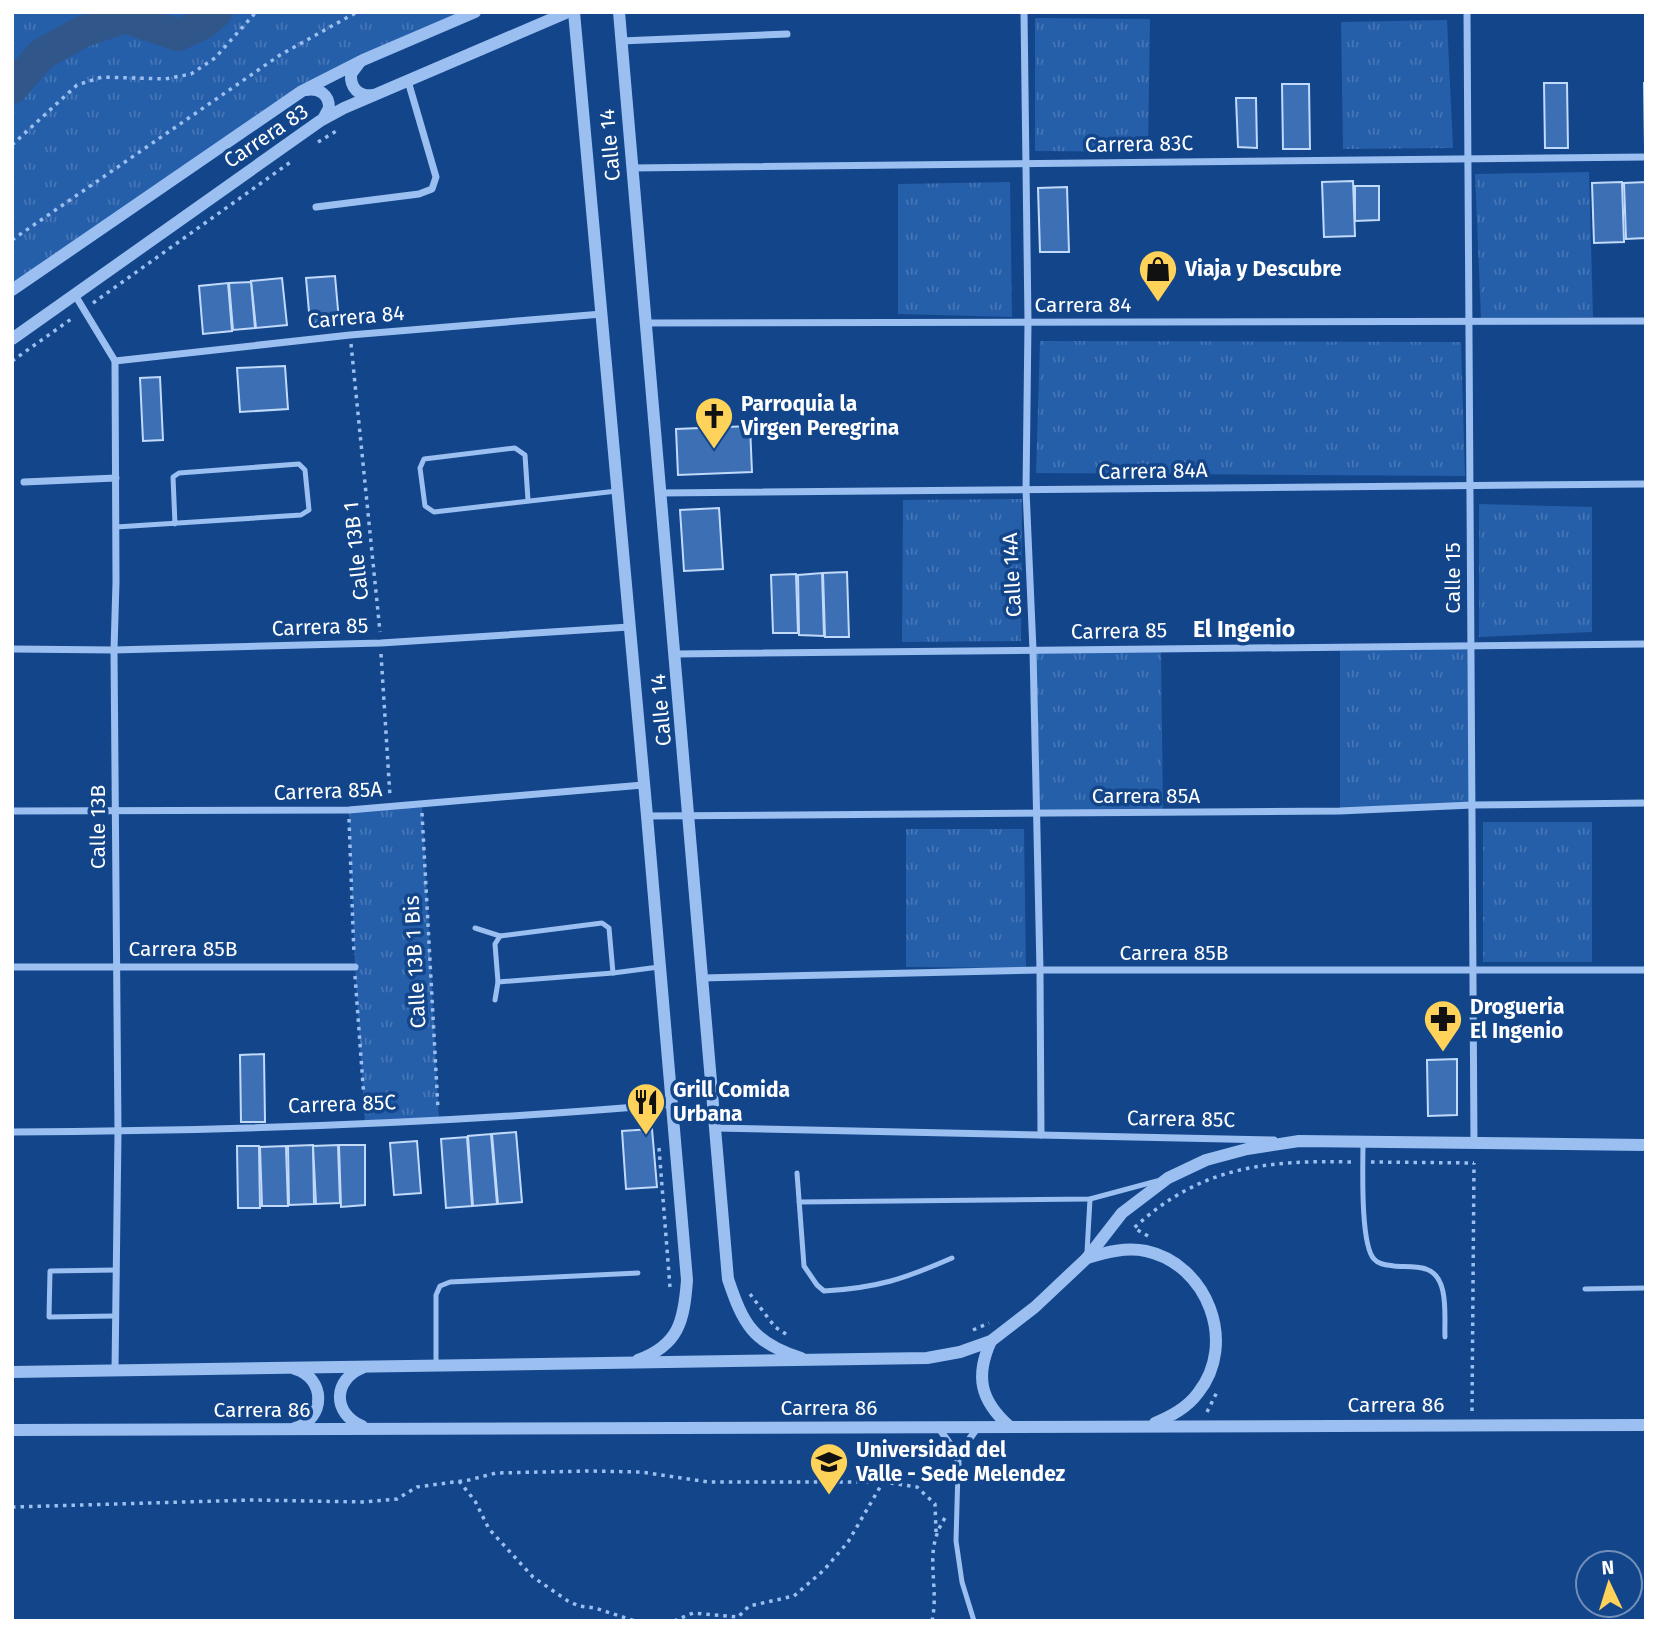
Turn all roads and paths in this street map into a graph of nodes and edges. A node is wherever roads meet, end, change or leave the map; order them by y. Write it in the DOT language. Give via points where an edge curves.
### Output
graph roads {
  1 [pos="256,12"];
  2 [pos="357,12"];
  3 [pos="475,12"];
  4 [pos="568,12"];
  5 [pos="574,12"];
  6 [pos="619,12"];
  7 [pos="1024,12"];
  8 [pos="1467,12"];
  9 [pos="787,34"];
  10 [pos="621,41"];
  11 [pos="363,60"];
  12 [pos="408,81"];
  13 [pos="302,91"];
  14 [pos="376,95"];
  15 [pos="320,121"];
  16 [pos="348,124"];
  17 [pos="318,142"];
  18 [pos="12,145"];
  19 [pos="1646,157"];
  20 [pos="296,158"];
  21 [pos="1468,158"];
  22 [pos="1025,163"];
  23 [pos="632,169"];
  24 [pos="316,207"];
  25 [pos="12,240"];
  26 [pos="12,290"];
  27 [pos="75,295"];
  28 [pos="93,304"];
  29 [pos="602,314"];
  30 [pos="74,317"];
  31 [pos="1469,321"];
  32 [pos="1646,321"];
  33 [pos="1028,322"];
  34 [pos="645,323"];
  35 [pos="350,335"];
  36 [pos="12,339"];
  37 [pos="12,361"];
  38 [pos="115,361"];
  39 [pos="116,478"];
  40 [pos="24,482"];
  41 [pos="1646,484"];
  42 [pos="1470,486"];
  43 [pos="1026,490"];
  44 [pos="617,491"];
  45 [pos="660,494"];
  46 [pos="528,500"];
  47 [pos="175,524"];
  48 [pos="116,527"];
  49 [pos="629,628"];
  50 [pos="381,643"];
  51 [pos="1646,645"];
  52 [pos="1471,647"];
  53 [pos="12,649"];
  54 [pos="114,650"];
  55 [pos="1033,650"];
  56 [pos="676,654"];
  57 [pos="643,785"];
  58 [pos="1646,803"];
  59 [pos="422,804"];
  60 [pos="1472,805"];
  61 [pos="391,807"];
  62 [pos="12,811"];
  63 [pos="116,811"];
  64 [pos="1035,814"];
  65 [pos="647,816"];
  66 [pos="690,816"];
  67 [pos="475,928"];
  68 [pos="500,936"];
  69 [pos="12,967"];
  70 [pos="116,967"];
  71 [pos="355,967"];
  72 [pos="659,967"];
  73 [pos="1040,970"];
  74 [pos="1646,970"];
  75 [pos="1473,971"];
  76 [pos="613,973"];
  77 [pos="702,978"];
  78 [pos="498,982"];
  79 [pos="495,1000"];
  80 [pos="672,1104"];
  81 [pos="439,1119"];
  82 [pos="715,1128"];
  83 [pos="12,1132"];
  84 [pos="118,1132"];
  85 [pos="1041,1135"];
  86 [pos="1299,1141"];
  87 [pos="1363,1143"];
  88 [pos="1474,1144"];
  89 [pos="1646,1145"];
  90 [pos="1363,1162"];
  91 [pos="1474,1163"];
  92 [pos="797,1173"];
  93 [pos="1168,1178"];
  94 [pos="1090,1199"];
  95 [pos="799,1202"];
  96 [pos="1156,1240"];
  97 [pos="952,1258"];
  98 [pos="1087,1258"];
  99 [pos="116,1270"];
  100 [pos="638,1273"];
  101 [pos="1646,1288"];
  102 [pos="1585,1289"];
  103 [pos="749,1292"];
  104 [pos="115,1316"];
  105 [pos="991,1322"];
  106 [pos="972,1331"];
  107 [pos="1445,1337"];
  108 [pos="794,1340"];
  109 [pos="991,1341"];
  110 [pos="811,1361"];
  111 [pos="628,1364"];
  112 [pos="436,1366"];
  113 [pos="363,1367"];
  114 [pos="291,1368"];
  115 [pos="115,1371"];
  116 [pos="12,1372"];
  117 [pos="1220,1382"];
  118 [pos="1218,1412"];
  119 [pos="1471,1424"];
  120 [pos="1151,1425"];
  121 [pos="1646,1425"];
  122 [pos="938,1426"];
  123 [pos="979,1426"];
  124 [pos="1009,1426"];
  125 [pos="291,1429"];
  126 [pos="370,1429"];
  127 [pos="12,1430"];
  128 [pos="958,1455"];
  129 [pos="958,1471"];
  130 [pos="459,1481"];
  131 [pos="883,1482"];
  132 [pos="958,1499"];
  133 [pos="12,1507"];
  134 [pos="936,1532"];
  135 [pos="635,1621"];
  136 [pos="674,1621"];
  137 [pos="932,1621"];
  138 [pos="974,1621"];
  1 -- 18 [label="path" via="215,58 191,74 165,79 102,77 77,85"];
  2 -- 25 [label="path" via="280,55"];
  3 -- 11 [label="street, Carrera 83"];
  4 -- 12 [label="street, Carrera 83"];
  5 -- 29 [label="street, Calle 14"];
  6 -- 10 [label="street, Calle 14"];
  7 -- 22 [label="street, Calle 14A"];
  8 -- 21 [label="street, Calle 15"];
  9 -- 10 [label="street"];
  10 -- 23 [label="street, Calle 14"];
  11 -- 13 [label="street, Carrera 83"];
  11 -- 14 [label="street" via="351,74 353,86 362,94"];
  12 -- 14 [label="street, Carrera 83"];
  12 -- 24 [label="street" via="436,177 432,189"];
  13 -- 15 [label="street" via="318,90 327,97 328,113"];
  13 -- 26 [label="street, Carrera 83"];
  14 -- 15 [label="street, Carrera 83"];
  15 -- 27 [label="street, Carrera 83"];
  16 -- 17 [label="path"];
  19 -- 21 [label="street, Carrera 83C"];
  20 -- 28 [label="path"];
  21 -- 22 [label="street, Carrera 83C"];
  21 -- 31 [label="street, Calle 15"];
  22 -- 23 [label="street, Carrera 83C"];
  22 -- 33 [label="street, Calle 14A"];
  23 -- 34 [label="street, Calle 14"];
  27 -- 36 [label="street, Carrera 83"];
  27 -- 38 [label="street"];
  29 -- 35 [label="street, Carrera 84"];
  29 -- 44 [label="street, Calle 14"];
  30 -- 37 [label="path"];
  31 -- 32 [label="street, Carrera 84"];
  31 -- 33 [label="street, Carrera 84"];
  31 -- 42 [label="street, Calle 15"];
  33 -- 34 [label="street, Carrera 84"];
  33 -- 43 [label="street, Calle 14A"];
  34 -- 45 [label="street, Calle 14"];
  35 -- 38 [label="street, Carrera 84"];
  35 -- 50 [label="path, Calle 13B 1"];
  38 -- 39 [label="street, Calle 13B"];
  39 -- 40 [label="street"];
  39 -- 48 [label="street, Calle 13B"];
  41 -- 42 [label="street, Carrera 84A"];
  42 -- 43 [label="street, Carrera 84A"];
  42 -- 52 [label="street, Calle 15"];
  43 -- 45 [label="street, Carrera 84A"];
  43 -- 55 [label="street, Calle 14A"];
  44 -- 46 [label="lane"];
  44 -- 49 [label="street, Calle 14"];
  45 -- 56 [label="street, Calle 14"];
  46 -- 46 [label="lane" via="525,454 515,448 424,459 420,468 425,506 434,512"];
  47 -- 47 [label="lane" via="300,515 309,510 305,470 299,464 179,473 173,477"];
  47 -- 48 [label="lane"];
  48 -- 54 [label="street, Calle 13B"];
  49 -- 50 [label="street, Carrera 85"];
  49 -- 57 [label="street, Calle 14"];
  50 -- 54 [label="street, Carrera 85"];
  50 -- 61 [label="path, Calle 13B 1"];
  51 -- 52 [label="street, Carrera 85"];
  52 -- 55 [label="street, Carrera 85"];
  52 -- 60 [label="street, Calle 15"];
  53 -- 54 [label="street, Carrera 85"];
  54 -- 63 [label="street, Calle 13B"];
  55 -- 56 [label="street, Carrera 85"];
  55 -- 64 [label="street, Calle 14A"];
  56 -- 66 [label="street, Calle 14"];
  57 -- 59 [label="street, Carrera 85A"];
  57 -- 65 [label="street, Calle 14"];
  58 -- 60 [label="street, Carrera 85A"];
  59 -- 61 [label="street, Carrera 85A"];
  59 -- 81 [label="path, Calle 13B 1 Bis"];
  60 -- 64 [label="street, Carrera 85A"];
  60 -- 75 [label="street, Calle 15"];
  61 -- 63 [label="street, Carrera 85A"];
  62 -- 63 [label="street, Carrera 85A"];
  63 -- 70 [label="street, Calle 13B"];
  64 -- 66 [label="street, Carrera 85A"];
  64 -- 73 [label="street, Calle 14A"];
  65 -- 66 [label="street, Carrera 85A"];
  65 -- 72 [label="street, Calle 14"];
  66 -- 77 [label="street, Calle 14"];
  67 -- 68 [label="lane"];
  68 -- 76 [label="lane" via="602,923 609,928"];
  68 -- 78 [label="lane" via="495,944"];
  69 -- 70 [label="street, Carrera 85B"];
  70 -- 71 [label="street, Carrera 85B"];
  70 -- 84 [label="street, Calle 13B"];
  72 -- 76 [label="lane"];
  72 -- 80 [label="street, Calle 14"];
  73 -- 75 [label="street, Carrera 85B"];
  73 -- 77 [label="street, Carrera 85B"];
  73 -- 85 [label="street, Calle 14A"];
  74 -- 75 [label="street, Carrera 85B"];
  75 -- 88 [label="street, Calle 15"];
  76 -- 78 [label="lane"];
  77 -- 82 [label="street, Calle 14"];
  78 -- 79 [label="lane"];
  80 -- 81 [label="street, Carrera 85C"];
  80 -- 111 [label="street, Calle 14" via="687,1280 685,1312 674,1335 656,1354"];
  81 -- 84 [label="street, Carrera 85C"];
  82 -- 85 [label="street, Carrera 85C"];
  82 -- 110 [label="street, Calle 14" via="728,1279 738,1311 753,1332 777,1350"];
  83 -- 84 [label="street, Carrera 85C"];
  84 -- 99 [label="street, Calle 13B"];
  85 -- 86 [label="street, Carrera 85C"];
  86 -- 87 [label="street, Carrera 85C"];
  86 -- 93 [label="street" via="1206,1160"];
  87 -- 88 [label="street, Carrera 85C"];
  87 -- 90 [label="lane"];
  88 -- 89 [label="street, Carrera 85C"];
  88 -- 91 [label="path"];
  90 -- 91 [label="path"];
  90 -- 96 [label="path" via="1300,1161 1253,1166 1209,1178 1177,1194 1134,1228"];
  90 -- 107 [label="lane" via="1369,1251 1383,1265 1426,1269 1437,1276 1443,1290"];
  91 -- 119 [label="path"];
  92 -- 95 [label="lane"];
  93 -- 94 [label="lane"];
  93 -- 98 [label="street" via="1122,1213"];
  94 -- 95 [label="lane"];
  94 -- 98 [label="lane"];
  95 -- 97 [label="lane" via="804,1266 824,1291 863,1289 907,1278"];
  98 -- 109 [label="street"];
  98 -- 120 [label="street" via="1116,1250 1146,1251 1173,1262 1196,1281 1211,1307 1217,1336 1213,1365 1199,1392 1178,1412"];
  99 -- 104 [label="street, Calle 13B"];
  99 -- 104 [label="lane" via="50,1271 49,1317"];
  100 -- 112 [label="lane" via="440,1286 436,1295"];
  101 -- 102 [label="lane"];
  103 -- 108 [label="path" via="775,1327"];
  104 -- 115 [label="street, Calle 13B"];
  105 -- 106 [label="path"];
  109 -- 110 [label="street, Carrera 86" via="927,1358"];
  109 -- 124 [label="street" via="983,1358 985,1397"];
  110 -- 111 [label="street, Carrera 86"];
  111 -- 112 [label="street, Carrera 86"];
  112 -- 113 [label="street, Carrera 86"];
  113 -- 114 [label="street, Carrera 86"];
  113 -- 126 [label="street" via="345,1380 340,1401 350,1420"];
  114 -- 115 [label="street, Carrera 86"];
  114 -- 125 [label="street" via="313,1380 319,1405 304,1426"];
  115 -- 116 [label="street, Carrera 86"];
  117 -- 118 [label="path" via="1205,1412"];
  119 -- 120 [label="street, Carrera 86"];
  119 -- 121 [label="street, Carrera 86"];
  120 -- 124 [label="street, Carrera 86"];
  122 -- 123 [label="street, Carrera 86"];
  122 -- 126 [label="street, Carrera 86"];
  122 -- 128 [label="street"];
  123 -- 124 [label="street, Carrera 86"];
  123 -- 128 [label="street"];
  125 -- 126 [label="street, Carrera 86"];
  125 -- 127 [label="street, Carrera 86"];
  128 -- 129 [label="street"];
  129 -- 132 [label="lane"];
  130 -- 131 [label="path" via="496,1473 590,1471 642,1472 709,1482"];
  130 -- 133 [label="path" via="416,1487 397,1499 364,1502 254,1500"];
  130 -- 135 [label="path" via="489,1529 533,1577 579,1606"];
  131 -- 134 [label="path" via="917,1487 935,1504"];
  131 -- 136 [label="path" via="848,1542 794,1597 749,1606 738,1617 693,1613"];
  132 -- 134 [label="path"];
  132 -- 138 [label="lane" via="956,1541"];
  134 -- 137 [label="path"];
}
